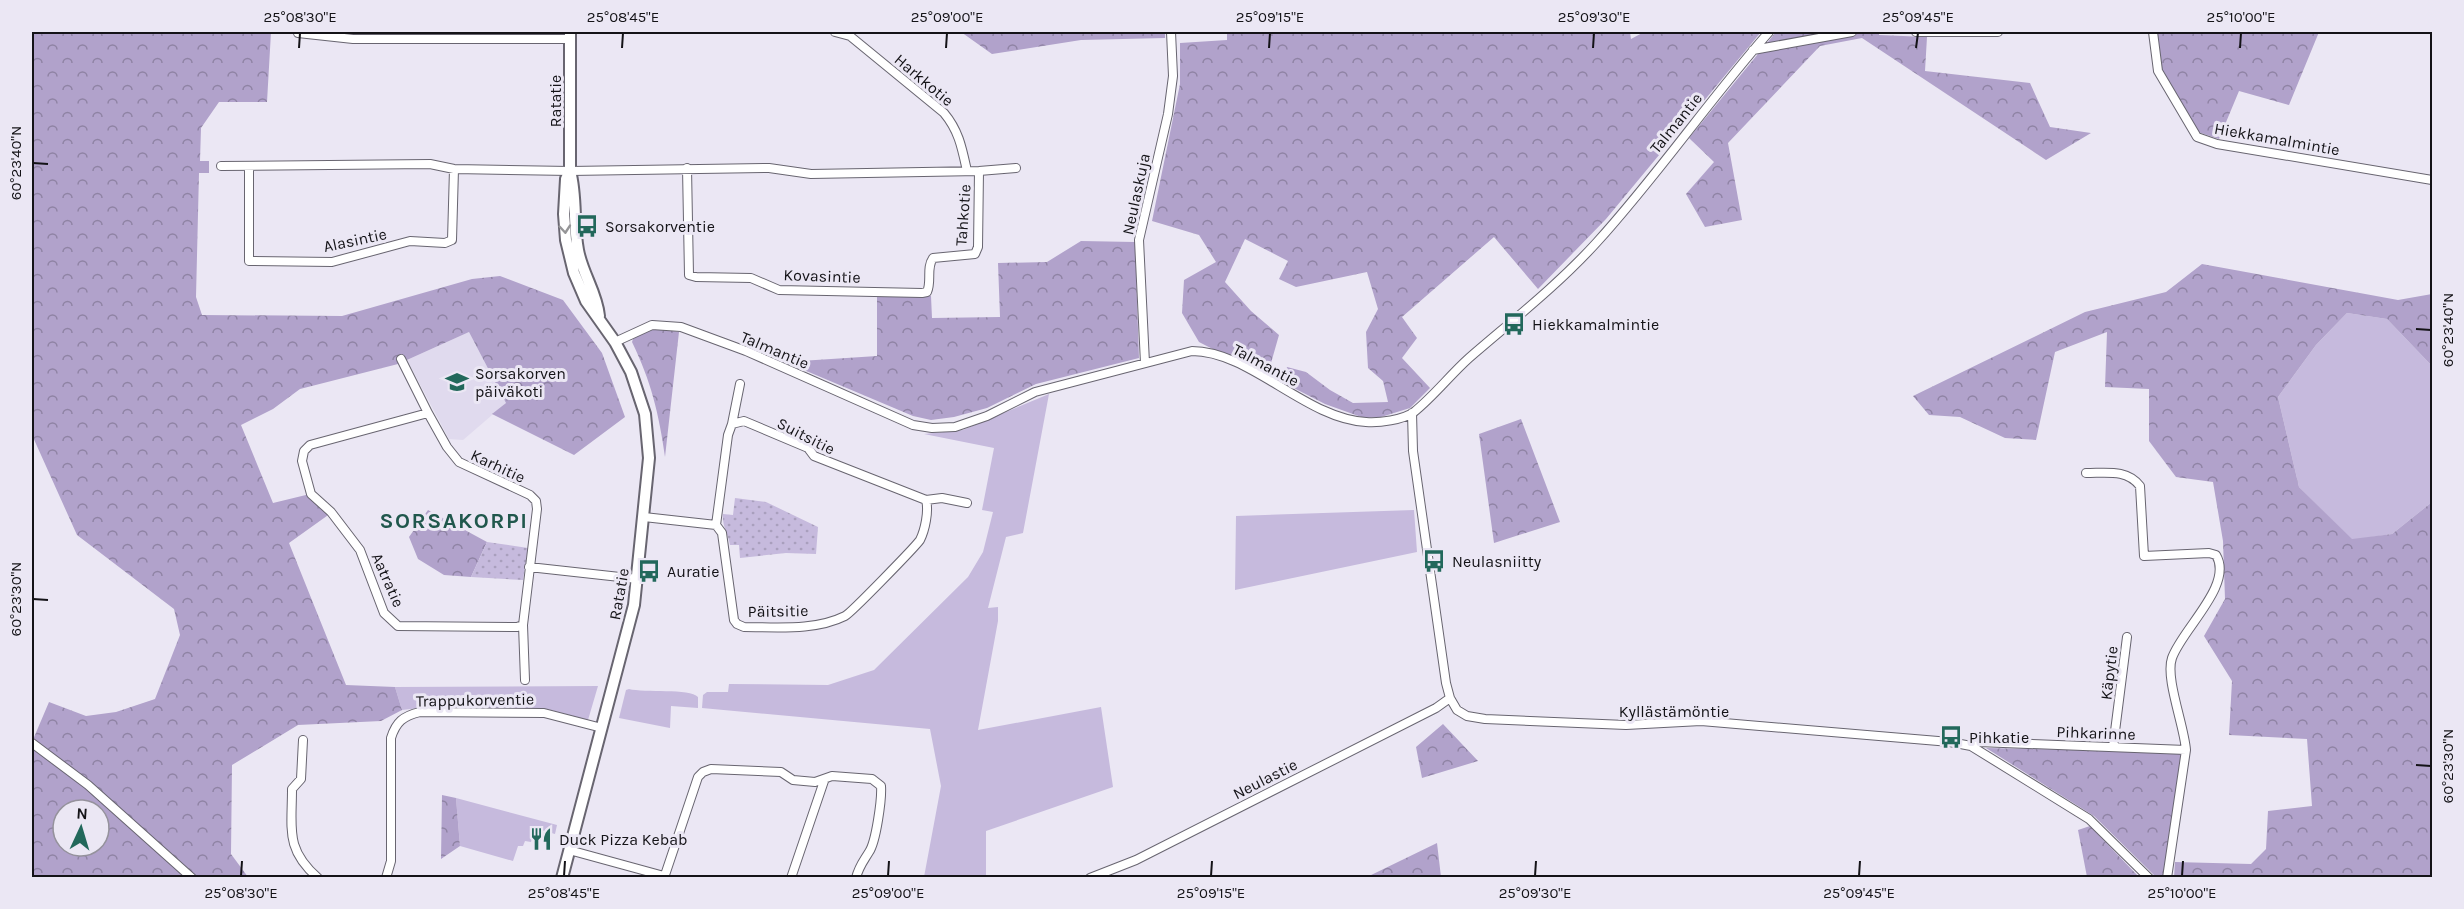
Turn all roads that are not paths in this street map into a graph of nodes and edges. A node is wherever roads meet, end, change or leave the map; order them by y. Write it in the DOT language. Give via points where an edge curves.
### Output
graph roads {
  1 [pos="835,32"];
  2 [pos="1171,32"];
  3 [pos="1769,32"];
  4 [pos="1852,32"];
  5 [pos="1916,32"];
  6 [pos="1998,32"];
  7 [pos="2153,32"];
  8 [pos="298,33"];
  9 [pos="570,35"];
  10 [pos="1752,50"];
  11 [pos="221,166"];
  12 [pos="249,167"];
  13 [pos="687,168"];
  14 [pos="1016,168"];
  15 [pos="454,169"];
  16 [pos="570,171"];
  17 [pos="967,171"];
  18 [pos="979,171"];
  19 [pos="2433,180"];
  20 [pos="927,292"];
  21 [pos="615,342"];
  22 [pos="401,359"];
  23 [pos="1145,363"];
  24 [pos="740,384"];
  25 [pos="428,413"];
  26 [pos="1413,413"];
  27 [pos="732,424"];
  28 [pos="2086,473"];
  29 [pos="926,500"];
  30 [pos="967,503"];
  31 [pos="644,517"];
  32 [pos="716,525"];
  33 [pos="529,567"];
  34 [pos="638,579"];
  35 [pos="523,625"];
  36 [pos="2127,638"];
  37 [pos="525,680"];
  38 [pos="1450,698"];
  39 [pos="602,728"];
  40 [pos="303,740"];
  41 [pos="32,743"];
  42 [pos="1971,746"];
  43 [pos="2113,747"];
  44 [pos="2186,750"];
  45 [pos="824,780"];
  46 [pos="569,850"];
  47 [pos="664,877"];
  48 [pos="192,878"];
  49 [pos="318,878"];
  50 [pos="386,878"];
  51 [pos="562,878"];
  52 [pos="791,878"];
  53 [pos="856,878"];
  54 [pos="1090,878"];
  55 [pos="2149,878"];
  56 [pos="2167,878"];
  1 -- 17 [label="street, Harkkotie" via="850,36 944,113 955,126"];
  2 -- 23 [label="street, Neulaskuja" via="1173,76 1168,114 1139,240"];
  3 -- 10 [label="street, Talmantie"];
  4 -- 10 [label="street"];
  5 -- 6 [label="street"];
  7 -- 19 [label="street, Hiekkamalmintie" via="2158,71 2197,137 2217,144"];
  8 -- 9 [label="street" via="353,39"];
  9 -- 16 [label="street, Ratatie"];
  10 -- 26 [label="street, Talmantie" via="1597,242"];
  11 -- 12 [label="street"];
  12 -- 15 [label="street" via="361,163 430,164"];
  12 -- 15 [label="street, Alasintie" via="249,261 332,262 410,241 452,240"];
  13 -- 16 [label="street"];
  13 -- 17 [label="street" via="769,168 811,174"];
  13 -- 20 [label="street, Kovasintie" via="689,275 751,278 779,290"];
  14 -- 18 [label="street"];
  15 -- 16 [label="street"];
  16 -- 21 [label="street, Ratatie" via="564,214 568,252 586,301"];
  17 -- 18 [label="street"];
  18 -- 20 [label="street, Tahkotie" via="975,254 933,258 929,263"];
  21 -- 23 [label="street, Talmantie" via="652,325 681,327 746,351 913,425 932,428 955,427 1035,392"];
  21 -- 31 [label="street, Ratatie" via="631,372 645,414 649,458"];
  22 -- 25 [label="street"];
  23 -- 26 [label="street, Talmantie" via="1204,351 1234,361 1302,400 1350,420 1381,422"];
  24 -- 27 [label="street"];
  25 -- 33 [label="street, Karhitie" via="459,462 536,501"];
  25 -- 35 [label="street, Aatratie" via="310,445 302,460 311,494 331,512 360,550 384,613 398,626"];
  26 -- 38 [label="street" via="1413,451"];
  27 -- 29 [label="street, Suitsitie" via="744,420 808,448 814,456"];
  27 -- 32 [label="street"];
  28 -- 44 [label="street" via="2128,475 2140,486 2144,556 2209,553 2220,561 2216,588 2176,648 2170,667"];
  29 -- 30 [label="street, Suitsitie" via="942,498"];
  29 -- 32 [label="street, Päitsitie" via="928,508 920,540 847,616 819,624 737,624 722,533"];
  31 -- 32 [label="street"];
  31 -- 34 [label="street, Ratatie"];
  33 -- 34 [label="street"];
  33 -- 35 [label="street"];
  34 -- 39 [label="street, Ratatie"];
  35 -- 37 [label="street"];
  36 -- 43 [label="street, Käpytie"];
  38 -- 42 [label="street, Kyllästämöntie" via="1457,710 1467,716 1485,718 1626,725 1701,721"];
  38 -- 54 [label="street, Neulastie" via="1136,860"];
  39 -- 46 [label="street, Ratatie"];
  39 -- 50 [label="street, Trappukorventie" via="544,713 407,715 396,724 391,738 391,861"];
  40 -- 49 [label="street" via="301,779 292,789 292,840 302,863"];
  41 -- 48 [label="street" via="88,785"];
  42 -- 43 [label="street, Pihkarinne" via="1979,742"];
  42 -- 55 [label="street, Kyllästämöntie" via="2089,819"];
  43 -- 44 [label="street, Pihkarinne"];
  44 -- 56 [label="street"];
  45 -- 47 [label="street" via="793,780 781,772 703,772"];
  45 -- 52 [label="street"];
  45 -- 53 [label="street" via="832,776 872,779 881,786 871,851 858,867"];
  46 -- 47 [label="street"];
  46 -- 51 [label="street, Ratatie"];
}
